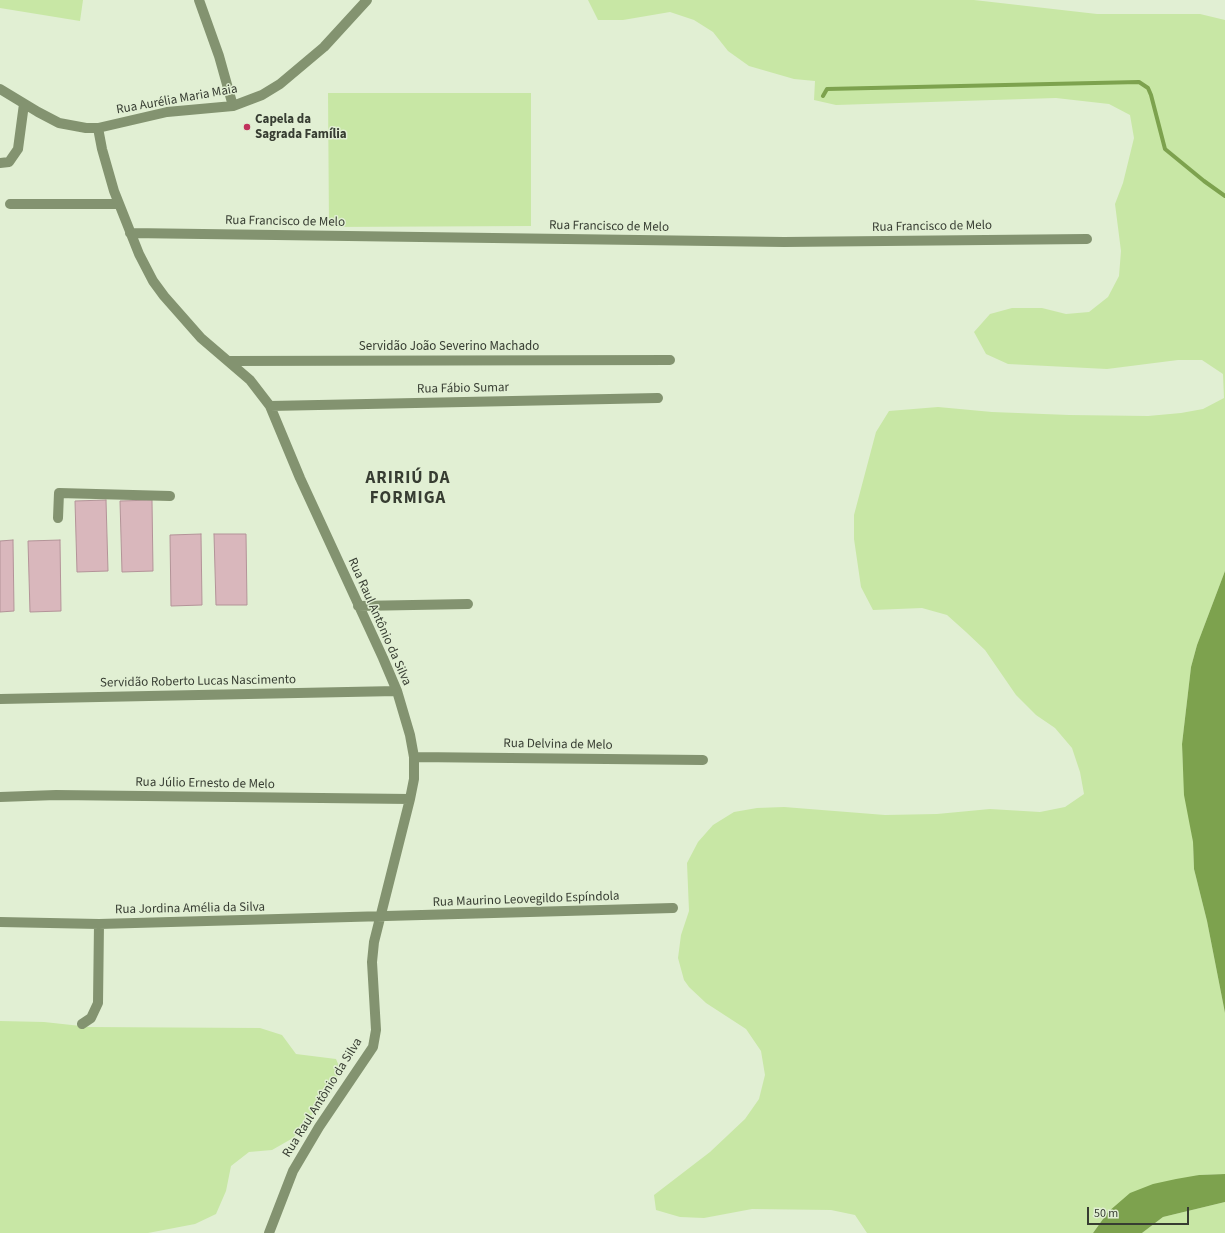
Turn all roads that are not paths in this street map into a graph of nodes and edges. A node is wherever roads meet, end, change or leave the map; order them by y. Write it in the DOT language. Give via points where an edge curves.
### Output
graph roads {
  1 [pos="199,0"];
  2 [pos="367,0"];
  3 [pos="0,89"];
  4 [pos="24,104"];
  5 [pos="233,106"];
  6 [pos="98,128"];
  7 [pos="0,163"];
  8 [pos="10,204"];
  9 [pos="119,204"];
  10 [pos="130,233"];
  11 [pos="1087,239"];
  12 [pos="670,360"];
  13 [pos="228,361"];
  14 [pos="658,398"];
  15 [pos="270,406"];
  16 [pos="170,496"];
  17 [pos="58,518"];
  18 [pos="468,604"];
  19 [pos="358,606"];
  20 [pos="396,691"];
  21 [pos="0,699"];
  22 [pos="414,757"];
  23 [pos="703,760"];
  24 [pos="0,797"];
  25 [pos="410,800"];
  26 [pos="673,908"];
  27 [pos="380,917"];
  28 [pos="0,922"];
  29 [pos="100,924"];
  30 [pos="82,1024"];
  31 [pos="269,1233"];
  1 -- 5 [label="street" via="221,62"];
  2 -- 5 [label="street, Rua Aurélia Maria Maia" via="324,47 280,84 262,95"];
  3 -- 4 [label="street, Rua Aurélia Maria Maia"];
  4 -- 6 [label="street, Rua Aurélia Maria Maia" via="59,123"];
  4 -- 7 [label="street" via="18,149 9,162"];
  5 -- 6 [label="street, Rua Aurélia Maria Maia" via="166,112"];
  6 -- 9 [label="street, Rua Raul Antônio da Silva"];
  8 -- 9 [label="street"];
  9 -- 10 [label="street, Rua Raul Antônio da Silva"];
  10 -- 11 [label="street, Rua Francisco de Melo" via="784,242"];
  10 -- 13 [label="street, Rua Raul Antônio da Silva" via="139,254 164,296 201,338"];
  12 -- 13 [label="street, Servidão João Severino Machado"];
  13 -- 15 [label="street, Rua Raul Antônio da Silva" via="250,380"];
  14 -- 15 [label="street, Rua Fábio Sumar"];
  15 -- 19 [label="street, Rua Raul Antônio da Silva"];
  16 -- 17 [label="street" via="59,493"];
  18 -- 19 [label="street"];
  19 -- 20 [label="street, Rua Raul Antônio da Silva"];
  20 -- 21 [label="street, Servidão Roberto Lucas Nascimento"];
  20 -- 22 [label="street, Rua Raul Antônio da Silva"];
  22 -- 23 [label="street, Rua Delvina de Melo"];
  22 -- 25 [label="street, Rua Raul Antônio da Silva" via="414,779"];
  24 -- 25 [label="street, Rua Júlio Ernesto de Melo" via="56,795"];
  25 -- 27 [label="street, Rua Raul Antônio da Silva"];
  26 -- 27 [label="street, Rua Maurino Leovegildo Espíndola"];
  27 -- 29 [label="street, Rua Jordina Amélia da Silva"];
  27 -- 31 [label="street, Rua Raul Antônio da Silva" via="372,962 376,1016 373,1047 319,1127 293,1171"];
  28 -- 29 [label="street, Rua Jordina Amélia da Silva"];
  29 -- 30 [label="street" via="98,1004 91,1018"];
}
